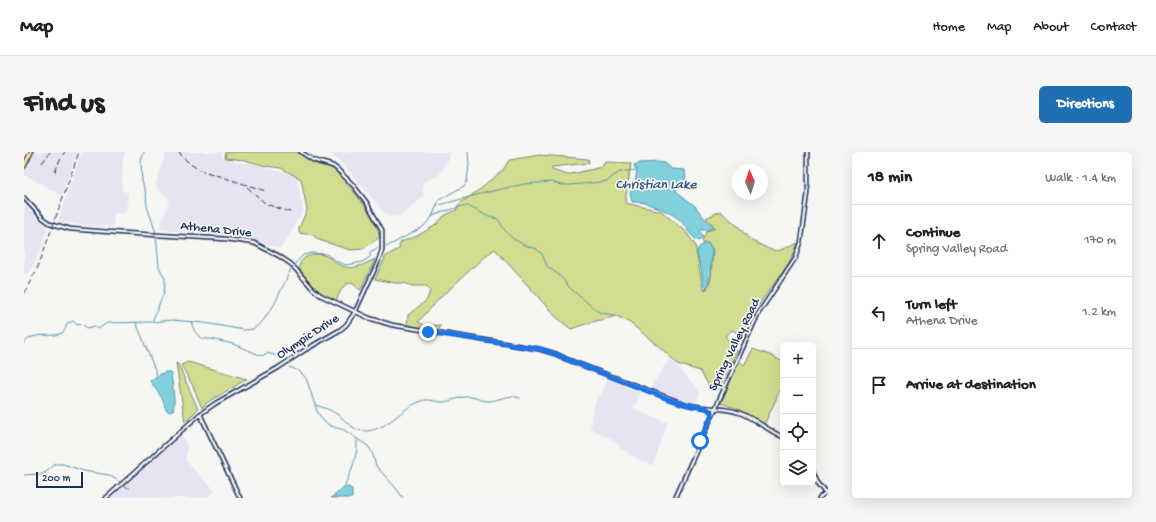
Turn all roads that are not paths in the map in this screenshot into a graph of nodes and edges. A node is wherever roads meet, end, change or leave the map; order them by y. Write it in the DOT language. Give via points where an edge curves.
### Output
graph roads {
  1 [pos="31,152"];
  2 [pos="301,152"];
  3 [pos="808,152"];
  4 [pos="24,166"];
  5 [pos="24,198"];
  6 [pos="355,312"];
  7 [pos="718,402"];
  8 [pos="706,408"];
  9 [pos="715,409"];
  10 [pos="721,409"];
  11 [pos="200,414"];
  12 [pos="712,415"];
  13 [pos="780,435"];
  14 [pos="816,478"];
  15 [pos="827,493"];
  16 [pos="106,498"];
  17 [pos="240,498"];
  18 [pos="675,498"];
  19 [pos="820,498"];
  1 -- 4 [label="main road"];
  2 -- 6 [label="street, Olympic Drive" via="314,160 333,166 347,178 367,204 382,230 382,250"];
  3 -- 7 [label="street, Spring Valley Road" via="808,193 799,249 758,314"];
  5 -- 6 [label="street, Athena Drive" via="47,220 70,229 226,238 254,243 291,264 320,295"];
  6 -- 8 [label="street, Athena Drive" via="392,325 539,349 668,399"];
  6 -- 11 [label="street, Olympic Drive" via="340,330"];
  7 -- 9 [label="street, Spring Valley Road"];
  7 -- 10 [label="street"];
  8 -- 9 [label="street, Athena Drive"];
  8 -- 12 [label="street"];
  9 -- 10 [label="street, Athena Drive"];
  9 -- 12 [label="street, Spring Valley Road"];
  10 -- 13 [label="street, Athena Drive" via="744,415"];
  11 -- 16 [label="street, Olympic Drive"];
  11 -- 17 [label="street"];
  12 -- 18 [label="street, Spring Valley Road"];
  14 -- 15 [label="street"];
  15 -- 19 [label="street"];
}
